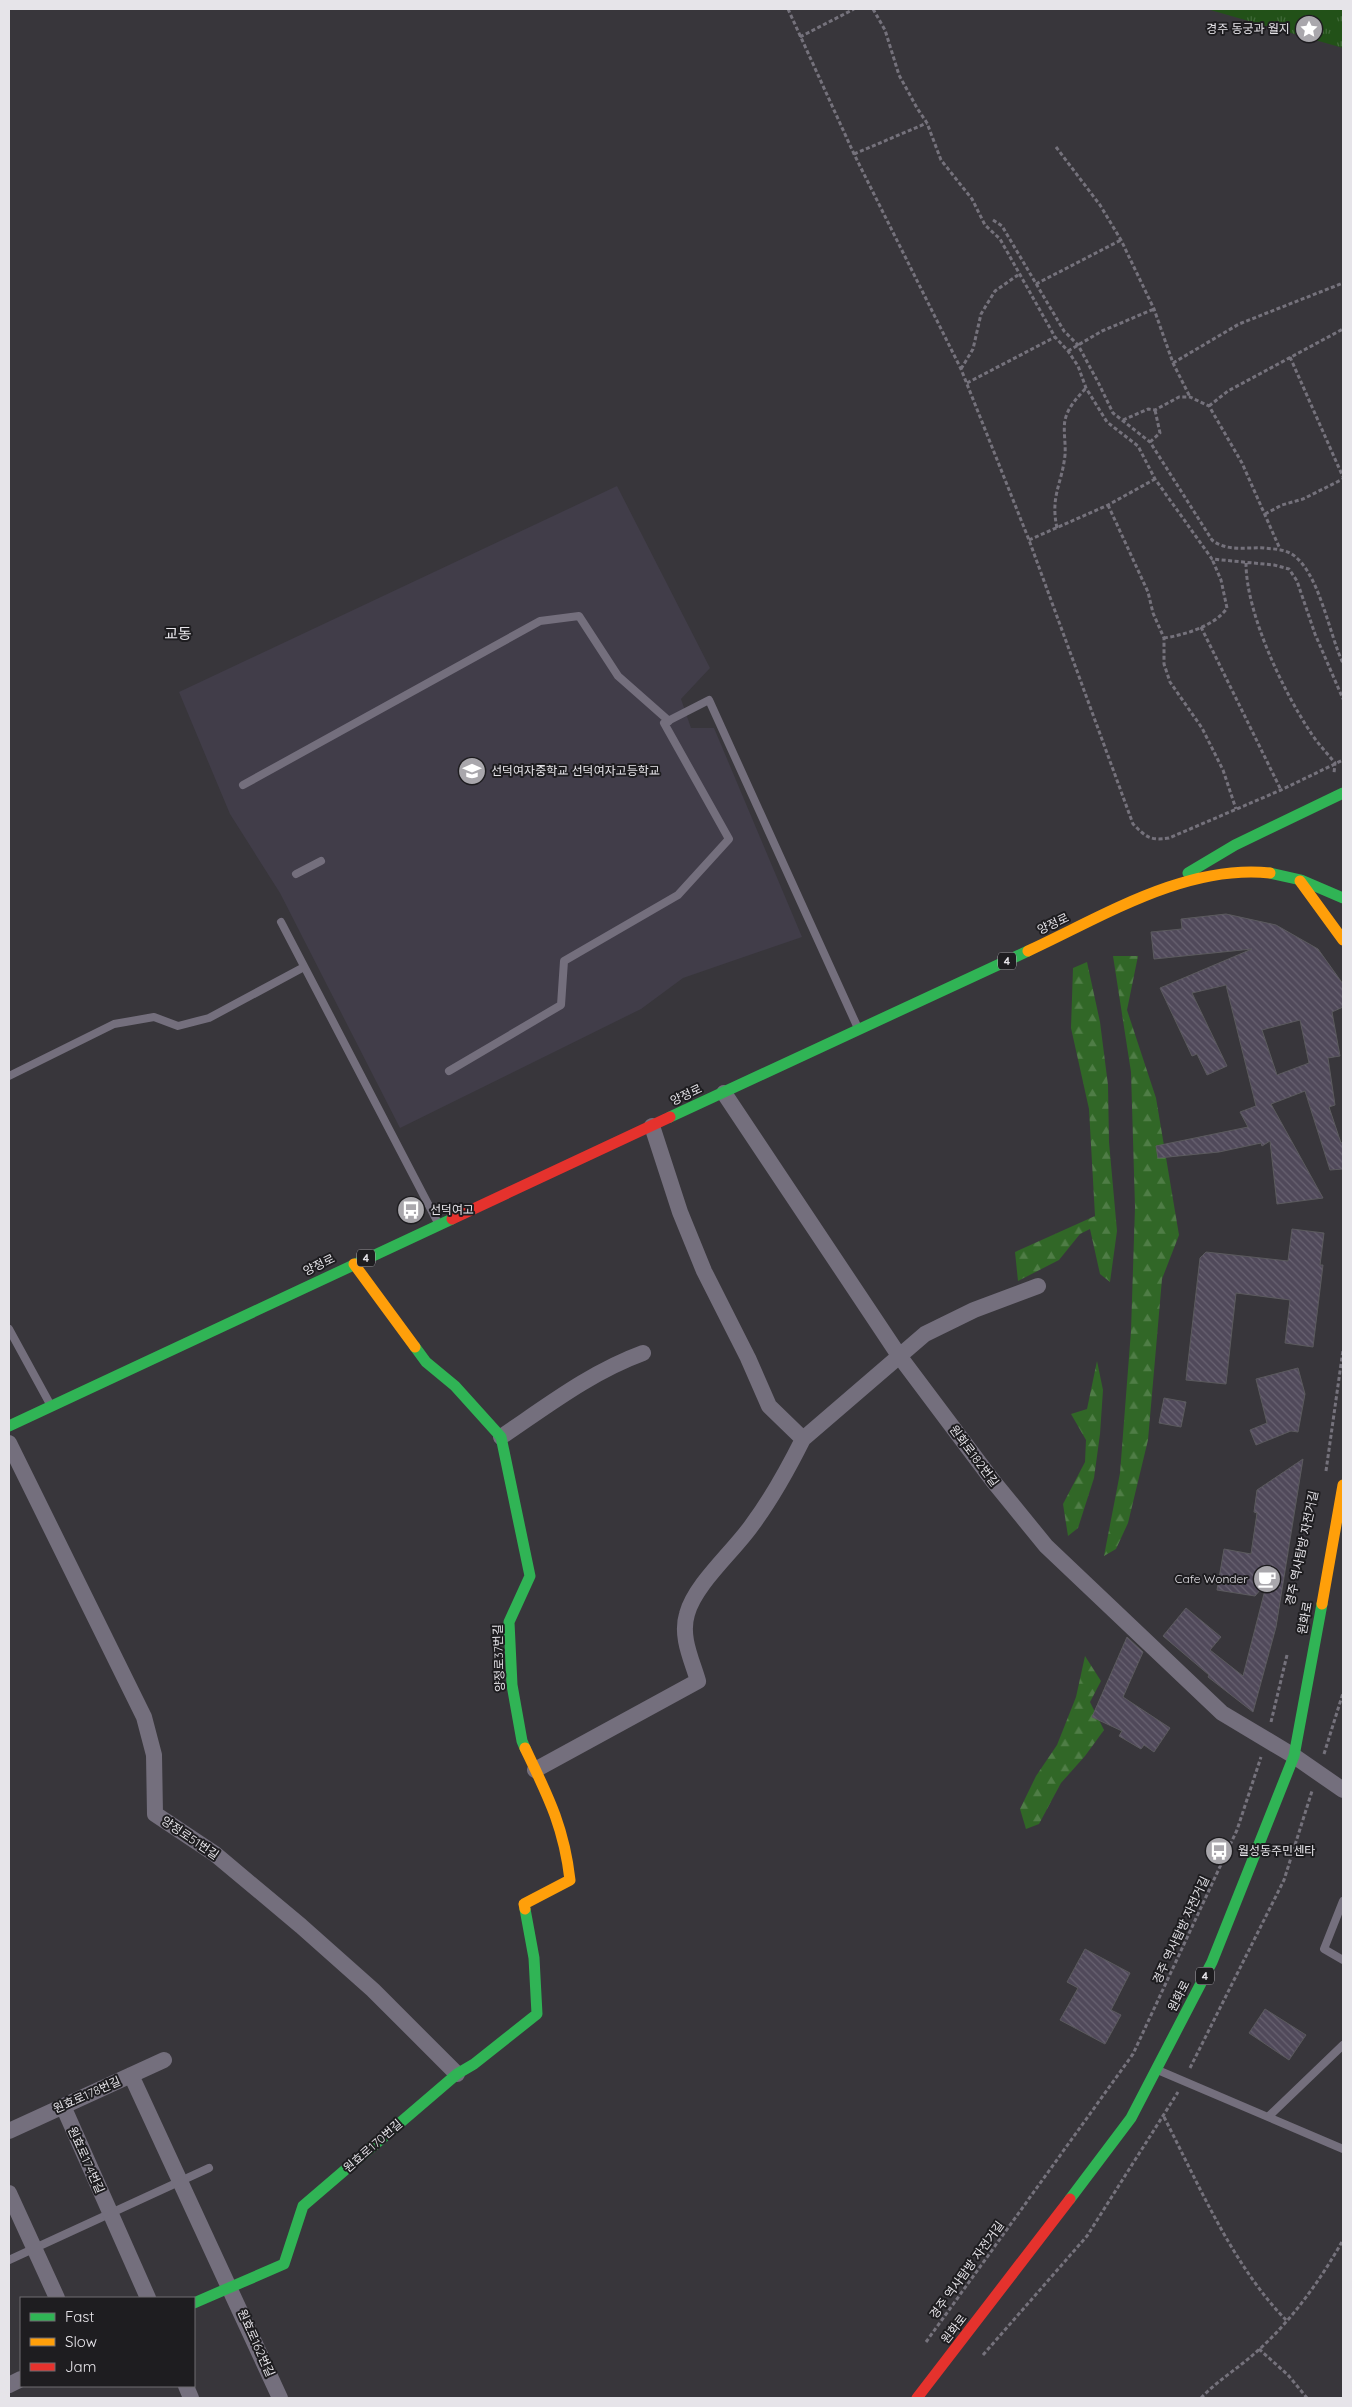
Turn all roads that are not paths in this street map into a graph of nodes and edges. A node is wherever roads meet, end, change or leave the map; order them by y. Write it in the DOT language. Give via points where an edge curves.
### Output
graph roads {
  1 [pos="669,721"];
  2 [pos="243,785"];
  3 [pos="1340,794"];
  4 [pos="320,861"];
  5 [pos="296,874"];
  6 [pos="1300,881"];
  7 [pos="1161,889"];
  8 [pos="1343,898"];
  9 [pos="281,922"];
  10 [pos="1343,940"];
  11 [pos="304,968"];
  12 [pos="858,1030"];
  13 [pos="448,1071"];
  14 [pos="9,1076"];
  15 [pos="724,1093"];
  16 [pos="652,1126"];
  17 [pos="439,1225"];
  18 [pos="354,1264"];
  19 [pos="1038,1286"];
  20 [pos="9,1329"];
  21 [pos="643,1353"];
  22 [pos="900,1357"];
  23 [pos="52,1408"];
  24 [pos="9,1426"];
  25 [pos="501,1437"];
  26 [pos="803,1439"];
  27 [pos="9,1443"];
  28 [pos="1343,1485"];
  29 [pos="1294,1756"];
  30 [pos="535,1770"];
  31 [pos="1343,1790"];
  32 [pos="1343,1901"];
  33 [pos="1343,1960"];
  34 [pos="537,2014"];
  35 [pos="1343,2045"];
  36 [pos="164,2060"];
  37 [pos="1156,2069"];
  38 [pos="457,2074"];
  39 [pos="131,2075"];
  40 [pos="63,2106"];
  41 [pos="1268,2117"];
  42 [pos="9,2131"];
  43 [pos="1343,2149"];
  44 [pos="209,2168"];
  45 [pos="181,2181"];
  46 [pos="9,2193"];
  47 [pos="110,2214"];
  48 [pos="34,2248"];
  49 [pos="9,2260"];
  50 [pos="231,2288"];
  51 [pos="57,2297"];
  52 [pos="148,2297"];
  53 [pos="195,2303"];
  54 [pos="280,2398"];
  55 [pos="917,2398"];
  1 -- 2 [label="lane" via="618,676 579,616 540,621"];
  1 -- 12 [label="lane" via="709,700"];
  1 -- 13 [label="lane" via="664,723 729,839 678,895 564,961 562,1005"];
  3 -- 7 [label="main road" via="1235,845"];
  4 -- 5 [label="lane"];
  6 -- 7 [label="main road, 양정로 / 4" via="1276,873 1236,870 1198,877"];
  6 -- 8 [label="main road, 양정로 / 4"];
  6 -- 10 [label="main road"];
  7 -- 12 [label="main road, 양정로 / 4"];
  9 -- 11 [label="lane"];
  11 -- 14 [label="lane" via="209,1018 178,1026 154,1017 114,1024"];
  11 -- 17 [label="lane"];
  12 -- 15 [label="main road, 양정로 / 4"];
  15 -- 16 [label="main road, 양정로 / 4"];
  15 -- 22 [label="street, 원화로182번길"];
  16 -- 17 [label="main road, 양정로 / 4"];
  16 -- 26 [label="street" via="680,1212 704,1271 769,1406"];
  17 -- 18 [label="main road, 양정로 / 4"];
  18 -- 23 [label="main road, 양정로 / 4"];
  18 -- 25 [label="main road" via="426,1362 455,1386"];
  19 -- 22 [label="street" via="974,1310 925,1334"];
  20 -- 23 [label="lane"];
  21 -- 25 [label="street" via="618,1362 574,1387"];
  22 -- 26 [label="street"];
  22 -- 29 [label="street, 원화로182번길" via="992,1481 1046,1546 1222,1713"];
  23 -- 24 [label="main road, 양정로 / 4"];
  25 -- 30 [label="main road, 양정로37번길" via="530,1576 509,1622 512,1685 522,1741"];
  26 -- 30 [label="street" via="786,1474 751,1526 702,1587 687,1614 684,1634 698,1681"];
  27 -- 38 [label="street, 양정로51번길" via="144,1717 154,1755 155,1814 215,1854 301,1926 373,1990"];
  28 -- 29 [label="main road, 원화로 / 4" via="1331,1575"];
  29 -- 31 [label="street, 원화로182번길"];
  29 -- 37 [label="main road, 원화로 / 4" via="1212,1962"];
  30 -- 34 [label="main road, 양정로37번길" via="556,1814 566,1847 570,1880 524,1904 534,1958"];
  32 -- 33 [label="lane" via="1324,1949"];
  34 -- 38 [label="main road, 원효로170번길"];
  35 -- 41 [label="lane"];
  36 -- 39 [label="street, 원효로178번길"];
  37 -- 41 [label="lane"];
  37 -- 55 [label="main road, 원화로 / 4" via="1131,2118"];
  38 -- 50 [label="main road, 원효로170번길" via="303,2206 284,2264"];
  39 -- 40 [label="street, 원효로178번길"];
  39 -- 45 [label="street"];
  40 -- 42 [label="street, 원효로178번길"];
  40 -- 47 [label="street, 원효로174번길"];
  41 -- 43 [label="lane"];
  44 -- 45 [label="lane"];
  45 -- 47 [label="lane"];
  45 -- 50 [label="street"];
  46 -- 48 [label="street"];
  47 -- 48 [label="lane"];
  47 -- 52 [label="street"];
  48 -- 49 [label="lane"];
  48 -- 51 [label="street"];
  50 -- 53 [label="main road, 원효로170번길"];
  50 -- 54 [label="street, 원효로162번길"];
}
